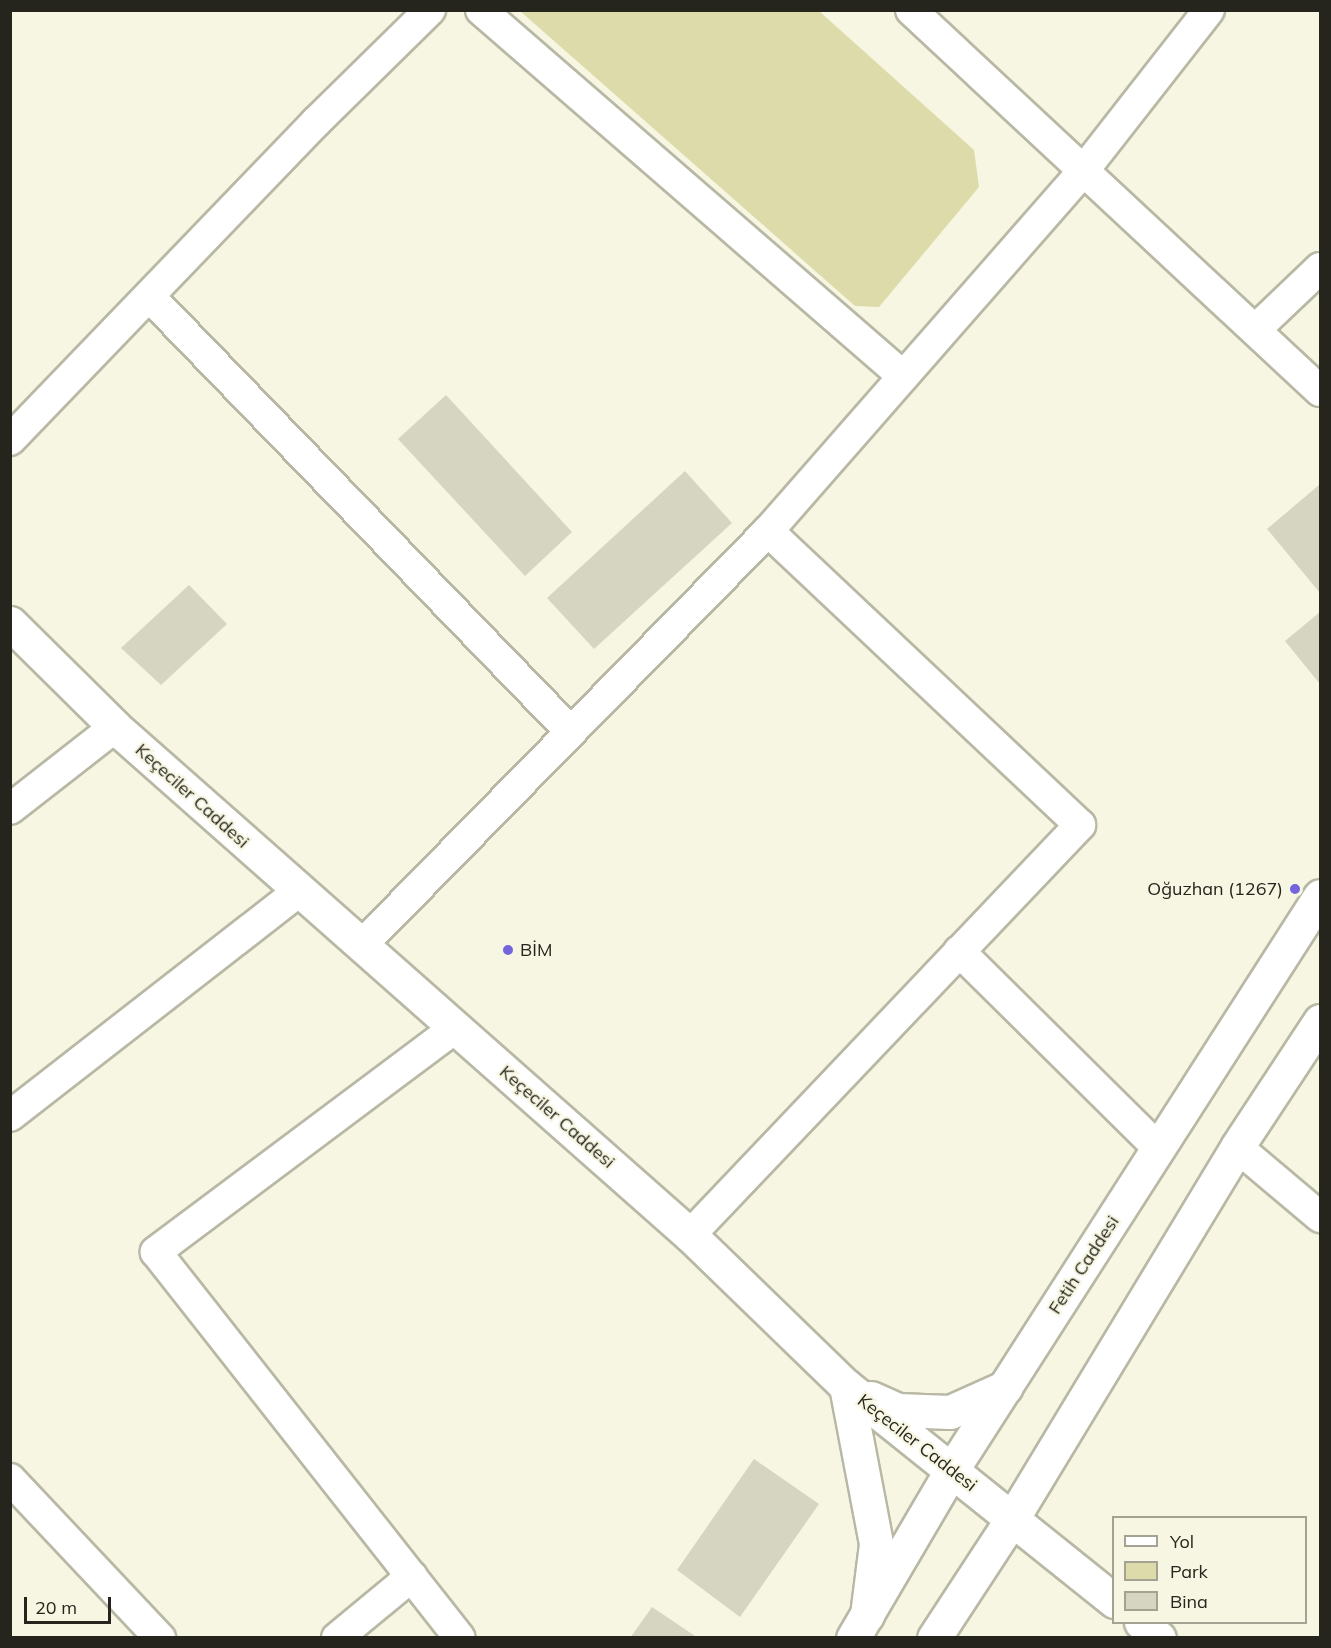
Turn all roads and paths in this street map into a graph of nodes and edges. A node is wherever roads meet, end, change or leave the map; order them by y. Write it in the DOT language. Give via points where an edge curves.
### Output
graph roads {
  1 [pos="430,10"];
  2 [pos="481,10"];
  3 [pos="911,10"];
  4 [pos="1209,10"];
  5 [pos="1084,170"];
  6 [pos="1320,268"];
  7 [pos="151,298"];
  8 [pos="1255,330"];
  9 [pos="903,376"];
  10 [pos="1320,391"];
  11 [pos="10,440"];
  12 [pos="768,531"];
  13 [pos="10,623"];
  14 [pos="115,727"];
  15 [pos="571,732"];
  16 [pos="10,809"];
  17 [pos="299,891"];
  18 [pos="1320,896"];
  19 [pos="362,945"];
  20 [pos="959,951"];
  21 [pos="1320,1021"];
  22 [pos="455,1028"];
  23 [pos="10,1116"];
  24 [pos="1237,1147"];
  25 [pos="1159,1149"];
  26 [pos="1320,1217"];
  27 [pos="690,1235"];
  28 [pos="846,1386"];
  29 [pos="1005,1387"];
  30 [pos="951,1471"];
  31 [pos="10,1479"];
  32 [pos="1012,1519"];
  33 [pos="412,1576"];
  34 [pos="1112,1600"];
  35 [pos="1141,1624"];
  36 [pos="860,1627"];
  37 [pos="160,1638"];
  38 [pos="337,1638"];
  39 [pos="460,1638"];
  40 [pos="934,1638"];
  41 [pos="1159,1638"];
  1 -- 7 [label="street" via="315,122"];
  2 -- 9 [label="street"];
  3 -- 5 [label="street"];
  4 -- 5 [label="street"];
  5 -- 8 [label="street"];
  5 -- 9 [label="street"];
  6 -- 8 [label="street"];
  7 -- 11 [label="street"];
  7 -- 15 [label="street"];
  8 -- 10 [label="street"];
  9 -- 12 [label="street"];
  12 -- 15 [label="street"];
  12 -- 20 [label="street" via="1080,825"];
  13 -- 14 [label="street, Keçeciler Caddesi"];
  14 -- 16 [label="street"];
  14 -- 17 [label="street, Keçeciler Caddesi"];
  15 -- 19 [label="street"];
  17 -- 19 [label="street, Keçeciler Caddesi"];
  17 -- 23 [label="street"];
  18 -- 25 [label="street, Fetih Caddesi"];
  19 -- 22 [label="street, Keçeciler Caddesi"];
  20 -- 25 [label="street"];
  20 -- 27 [label="street"];
  21 -- 24 [label="street"];
  22 -- 27 [label="street, Keçeciler Caddesi"];
  22 -- 33 [label="street" via="156,1252"];
  24 -- 26 [label="street"];
  24 -- 32 [label="street"];
  25 -- 29 [label="street, Fetih Caddesi"];
  27 -- 28 [label="street, Keçeciler Caddesi"];
  28 -- 29 [label="street" via="898,1410 950,1412"];
  28 -- 30 [label="street, Keçeciler Caddesi"];
  28 -- 36 [label="street" via="876,1544"];
  29 -- 30 [label="street, Fetih Caddesi"];
  30 -- 32 [label="street, Keçeciler Caddesi"];
  30 -- 36 [label="street, Fetih Caddesi"];
  31 -- 37 [label="street"];
  32 -- 34 [label="street, Keçeciler Caddesi"];
  32 -- 40 [label="street"];
  33 -- 38 [label="street"];
  33 -- 39 [label="street"];
  35 -- 41 [label="street"];
}
